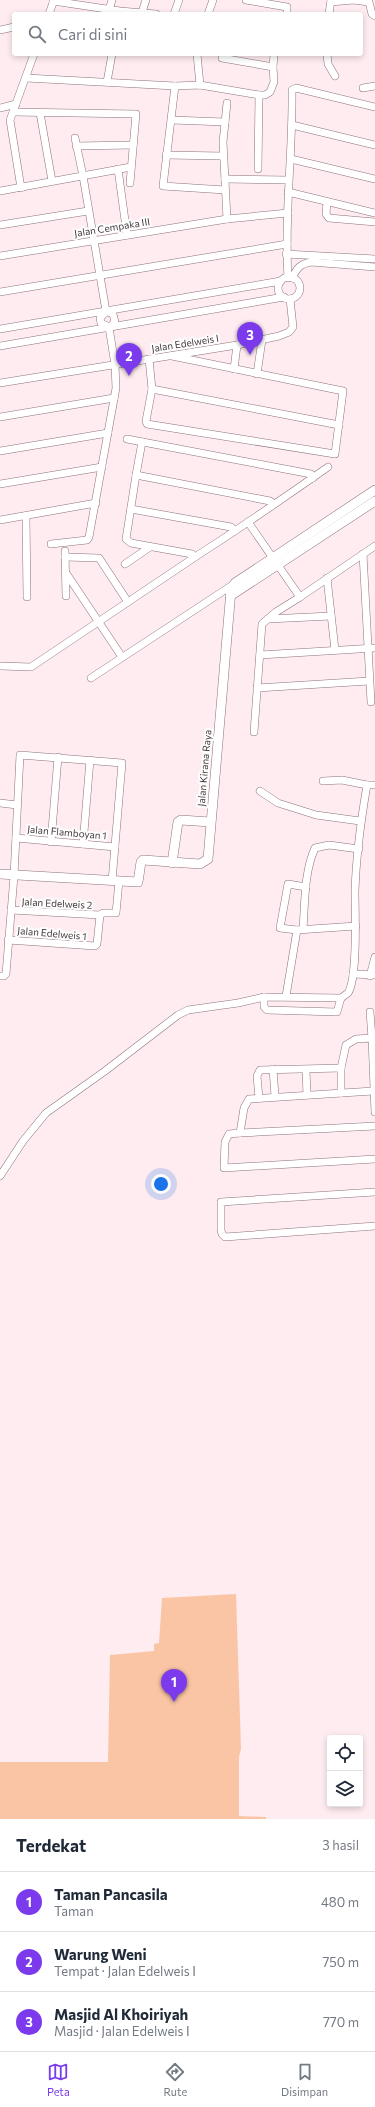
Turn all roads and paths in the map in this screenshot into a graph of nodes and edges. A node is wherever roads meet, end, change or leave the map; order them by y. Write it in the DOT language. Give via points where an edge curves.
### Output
graph roads {
  1 [pos="53,0"];
  2 [pos="112,0"];
  3 [pos="146,0"];
  4 [pos="179,0"];
  5 [pos="213,0"];
  6 [pos="246,0"];
  7 [pos="331,1"];
  8 [pos="109,10"];
  9 [pos="50,12"];
  10 [pos="116,12"];
  11 [pos="142,12"];
  12 [pos="175,12"];
  13 [pos="209,12"];
  14 [pos="287,12"];
  15 [pos="329,12"];
  16 [pos="375,16"];
  17 [pos="12,27"];
  18 [pos="0,30"];
  19 [pos="33,56"];
  20 [pos="112,56"];
  21 [pos="197,56"];
  22 [pos="274,56"];
  23 [pos="327,56"];
  24 [pos="222,58"];
  25 [pos="273,67"];
  26 [pos="335,76"];
  27 [pos="26,78"];
  28 [pos="106,82"];
  29 [pos="200,85"];
  30 [pos="176,86"];
  31 [pos="375,86"];
  32 [pos="363,88"];
  33 [pos="259,95"];
  34 [pos="226,103"];
  35 [pos="16,104"];
  36 [pos="375,107"];
  37 [pos="0,108"];
  38 [pos="13,112"];
  39 [pos="40,113"];
  40 [pos="172,120"];
  41 [pos="225,122"];
  42 [pos="292,125"];
  43 [pos="133,145"];
  44 [pos="375,145"];
  45 [pos="166,155"];
  46 [pos="223,156"];
  47 [pos="291,159"];
  48 [pos="131,168"];
  49 [pos="118,169"];
  50 [pos="258,169"];
  51 [pos="83,176"];
  52 [pos="225,179"];
  53 [pos="375,179"];
  54 [pos="288,180"];
  55 [pos="52,181"];
  56 [pos="130,183"];
  57 [pos="21,188"];
  58 [pos="225,190"];
  59 [pos="0,191"];
  60 [pos="288,192"];
  61 [pos="327,202"];
  62 [pos="88,211"];
  63 [pos="288,213"];
  64 [pos="375,213"];
  65 [pos="227,219"];
  66 [pos="375,222"];
  67 [pos="0,225"];
  68 [pos="127,234"];
  69 [pos="93,240"];
  70 [pos="287,244"];
  71 [pos="286,254"];
  72 [pos="0,256"];
  73 [pos="375,259"];
  74 [pos="375,267"];
  75 [pos="99,275"];
  76 [pos="287,279"];
  77 [pos="0,292"];
  78 [pos="287,298"];
  79 [pos="106,311"];
  80 [pos="109,327"];
  81 [pos="0,329"];
  82 [pos="262,340"];
  83 [pos="237,345"];
  84 [pos="0,346"];
  85 [pos="172,356"];
  86 [pos="149,359"];
  87 [pos="115,365"];
  88 [pos="234,369"];
  89 [pos="257,374"];
  90 [pos="0,383"];
  91 [pos="152,389"];
  92 [pos="114,398"];
  93 [pos="0,417"];
  94 [pos="339,425"];
  95 [pos="108,433"];
  96 [pos="127,439"];
  97 [pos="142,442"];
  98 [pos="0,451"];
  99 [pos="102,467"];
  100 [pos="328,467"];
  101 [pos="136,476"];
  102 [pos="313,478"];
  103 [pos="0,484"];
  104 [pos="375,490"];
  105 [pos="375,501"];
  106 [pos="96,503"];
  107 [pos="274,504"];
  108 [pos="131,509"];
  109 [pos="26,516"];
  110 [pos="0,520"];
  111 [pos="248,522"];
  112 [pos="235,531"];
  113 [pos="131,543"];
  114 [pos="51,544"];
  115 [pos="375,546"];
  116 [pos="150,547"];
  117 [pos="139,554"];
  118 [pos="363,554"];
  119 [pos="195,557"];
  120 [pos="275,562"];
  121 [pos="125,564"];
  122 [pos="66,573"];
  123 [pos="328,578"];
  124 [pos="235,583"];
  125 [pos="66,596"];
  126 [pos="230,596"];
  127 [pos="27,597"];
  128 [pos="300,597"];
  129 [pos="128,602"];
  130 [pos="331,616"];
  131 [pos="268,619"];
  132 [pos="98,622"];
  133 [pos="371,648"];
  134 [pos="335,650"];
  135 [pos="260,655"];
  136 [pos="122,657"];
  137 [pos="1,666"];
  138 [pos="91,678"];
  139 [pos="369,681"];
  140 [pos="257,688"];
  141 [pos="371,702"];
  142 [pos="254,732"];
  143 [pos="58,757"];
  144 [pos="90,760"];
  145 [pos="323,781"];
  146 [pos="366,785"];
  147 [pos="375,785"];
  148 [pos="260,791"];
  149 [pos="0,803"];
  150 [pos="16,805"];
  151 [pos="360,821"];
  152 [pos="210,822"];
  153 [pos="16,838"];
  154 [pos="51,842"];
  155 [pos="83,844"];
  156 [pos="115,847"];
  157 [pos="358,849"];
  158 [pos="172,863"];
  159 [pos="0,874"];
  160 [pos="14,876"];
  161 [pos="116,881"];
  162 [pos="306,887"];
  163 [pos="12,910"];
  164 [pos="100,915"];
  165 [pos="356,926"];
  166 [pos="300,929"];
  167 [pos="8,940"];
  168 [pos="375,957"];
  169 [pos="353,974"];
  170 [pos="0,976"];
  171 [pos="373,976"];
  172 [pos="286,996"];
  173 [pos="264,997"];
  174 [pos="304,997"];
  175 [pos="341,998"];
  176 [pos="303,1011"];
  177 [pos="370,1012"];
  178 [pos="372,1038"];
  179 [pos="342,1068"];
  180 [pos="273,1069"];
  181 [pos="306,1070"];
  182 [pos="373,1091"];
  183 [pos="341,1093"];
  184 [pos="307,1094"];
  185 [pos="275,1096"];
  186 [pos="259,1098"];
  187 [pos="375,1111"];
  188 [pos="375,1126"];
  189 [pos="240,1133"];
  190 [pos="375,1159"];
  191 [pos="0,1176"];
  192 [pos="375,1192"];
  193 [pos="375,1226"];
  1 -- 8 [label="street"];
  1 -- 9 [label="street"];
  2 -- 8 [label="street"];
  3 -- 11 [label="street"];
  4 -- 12 [label="street"];
  5 -- 13 [label="street"];
  6 -- 14 [label="street" via="287,7"];
  7 -- 15 [label="street"];
  7 -- 16 [label="street" via="368,2"];
  8 -- 10 [label="street"];
  17 -- 18 [label="street"];
  19 -- 27 [label="street"];
  20 -- 28 [label="street"];
  21 -- 29 [label="street"];
  22 -- 25 [label="street"];
  23 -- 26 [label="street" via="328,64"];
  24 -- 25 [label="street"];
  25 -- 33 [label="street" via="274,82 270,92"];
  27 -- 28 [label="street"];
  27 -- 35 [label="street"];
  28 -- 30 [label="street"];
  29 -- 30 [label="street"];
  29 -- 33 [label="street"];
  30 -- 40 [label="street"];
  31 -- 32 [label="street"];
  33 -- 50 [label="street"];
  34 -- 41 [label="street"];
  35 -- 37 [label="street"];
  35 -- 38 [label="street"];
  36 -- 42 [label="street" via="294,88"];
  38 -- 39 [label="street"];
  38 -- 57 [label="street" via="10,124"];
  39 -- 43 [label="street" via="136,114"];
  39 -- 55 [label="street"];
  40 -- 41 [label="street"];
  40 -- 45 [label="street"];
  41 -- 46 [label="street"];
  42 -- 44 [label="street"];
  42 -- 47 [label="street"];
  43 -- 48 [label="street"];
  43 -- 51 [label="street" via="75,142"];
  45 -- 46 [label="street"];
  45 -- 58 [label="street" via="164,187"];
  46 -- 52 [label="street"];
  47 -- 53 [label="street"];
  47 -- 54 [label="street"];
  48 -- 49 [label="street"];
  48 -- 56 [label="street"];
  49 -- 51 [label="street"];
  49 -- 68 [label="street"];
  51 -- 55 [label="street"];
  51 -- 62 [label="street"];
  52 -- 54 [label="street"];
  52 -- 58 [label="street"];
  54 -- 60 [label="street"];
  55 -- 57 [label="street"];
  57 -- 59 [label="street"];
  58 -- 65 [label="street"];
  60 -- 61 [label="street"];
  60 -- 63 [label="street"];
  61 -- 64 [label="street"];
  61 -- 66 [label="street" via="326,214 329,218"];
  62 -- 67 [label="street"];
  62 -- 69 [label="street"];
  63 -- 65 [label="street, Jalan Cempaka III"];
  63 -- 70 [label="street"];
  65 -- 68 [label="street, Jalan Cempaka III"];
  68 -- 69 [label="street, Jalan Cempaka III"];
  69 -- 72 [label="street, Jalan Cempaka III"];
  69 -- 75 [label="street"];
  70 -- 71 [label="street"];
  70 -- 75 [label="street"];
  71 -- 73 [label="street"];
  71 -- 76 [label="street"];
  74 -- 76 [label="street" via="311,262 302,264"];
  75 -- 77 [label="street"];
  75 -- 79 [label="street"];
  76 -- 78 [label="street" via="279,288"];
  76 -- 78 [label="street" via="299,283 300,289 298,295"];
  76 -- 79 [label="street"];
  78 -- 80 [label="street"];
  78 -- 82 [label="street, Jalan Edelweis I" via="292,330 284,335"];
  79 -- 80 [label="street" via="100,318 101,323"];
  79 -- 80 [label="street" via="115,318 115,322"];
  79 -- 81 [label="street"];
  80 -- 84 [label="street"];
  80 -- 87 [label="street"];
  82 -- 83 [label="street, Jalan Edelweis I"];
  82 -- 89 [label="street"];
  83 -- 85 [label="street, Jalan Edelweis I"];
  83 -- 88 [label="street"];
  85 -- 86 [label="street, Jalan Edelweis I"];
  85 -- 88 [label="street"];
  86 -- 87 [label="street, Jalan Edelweis I"];
  86 -- 91 [label="street"];
  87 -- 90 [label="street, Jalan Edelweis I"];
  87 -- 92 [label="street"];
  88 -- 89 [label="street"];
  89 -- 94 [label="street" via="343,391"];
  91 -- 94 [label="street"];
  91 -- 94 [label="street" via="146,421 149,425 332,455 335,453"];
  92 -- 93 [label="street"];
  92 -- 95 [label="street"];
  95 -- 98 [label="street"];
  95 -- 99 [label="street"];
  96 -- 97 [label="street"];
  97 -- 101 [label="street"];
  97 -- 102 [label="street" via="311,474"];
  99 -- 103 [label="street"];
  99 -- 106 [label="street"];
  100 -- 102 [label="street"];
  101 -- 107 [label="street" via="270,500"];
  101 -- 108 [label="street"];
  102 -- 107 [label="street"];
  104 -- 120 [label="street"];
  105 -- 120 [label="street"];
  106 -- 109 [label="street"];
  106 -- 114 [label="street" via="89,539"];
  107 -- 111 [label="street"];
  108 -- 112 [label="street" via="231,527"];
  108 -- 113 [label="street" via="126,539"];
  109 -- 110 [label="street"];
  109 -- 127 [label="street"];
  111 -- 112 [label="street"];
  111 -- 120 [label="street"];
  112 -- 119 [label="street"];
  113 -- 116 [label="street"];
  113 -- 117 [label="street"];
  115 -- 118 [label="street"];
  116 -- 117 [label="street"];
  116 -- 119 [label="street" via="192,554"];
  117 -- 121 [label="street"];
  118 -- 123 [label="street"];
  118 -- 133 [label="street"];
  119 -- 129 [label="street"];
  120 -- 124 [label="street"];
  120 -- 126 [label="street"];
  120 -- 128 [label="street"];
  122 -- 125 [label="street"];
  122 -- 129 [label="street" via="65,554 99,558"];
  122 -- 132 [label="street"];
  123 -- 128 [label="street"];
  123 -- 130 [label="street"];
  124 -- 126 [label="street, Jalan Kirana Raya"];
  124 -- 136 [label="street"];
  126 -- 152 [label="street, Jalan Kirana Raya"];
  128 -- 131 [label="street"];
  129 -- 132 [label="street"];
  130 -- 131 [label="street"];
  130 -- 134 [label="street"];
  131 -- 135 [label="street" via="262,626"];
  132 -- 136 [label="street"];
  132 -- 137 [label="street" via="31,667"];
  133 -- 134 [label="street"];
  133 -- 139 [label="street"];
  134 -- 135 [label="street"];
  135 -- 140 [label="street"];
  136 -- 138 [label="street"];
  139 -- 140 [label="street"];
  139 -- 141 [label="street"];
  140 -- 142 [label="street"];
  143 -- 144 [label="street"];
  143 -- 150 [label="street, Jalan Edelweis 1" via="20,755"];
  143 -- 154 [label="street"];
  144 -- 155 [label="street"];
  144 -- 156 [label="street" via="122,764"];
  145 -- 146 [label="street" via="342,780"];
  146 -- 147 [label="street"];
  146 -- 151 [label="street"];
  148 -- 151 [label="street" via="278,803 316,815"];
  149 -- 150 [label="street"];
  150 -- 153 [label="street, Jalan Edelweis 1"];
  151 -- 157 [label="street"];
  152 -- 158 [label="street, Jalan Kirana Raya" via="178,822"];
  152 -- 158 [label="street" via="208,859 205,863"];
  153 -- 154 [label="street, Jalan Flamboyan 1"];
  153 -- 160 [label="street, Jalan Edelweis 1"];
  154 -- 155 [label="street, Jalan Flamboyan 1"];
  155 -- 156 [label="street, Jalan Flamboyan 1"];
  156 -- 161 [label="street"];
  157 -- 162 [label="street" via="329,845 315,848"];
  157 -- 165 [label="street"];
  158 -- 161 [label="street" via="143,860 139,881"];
  159 -- 160 [label="street"];
  160 -- 161 [label="street"];
  160 -- 163 [label="street, Jalan Edelweis 1"];
  161 -- 164 [label="street" via="116,913"];
  162 -- 166 [label="street"];
  162 -- 166 [label="street" via="288,884 281,919 280,928"];
  163 -- 164 [label="street, Jalan Edelweis 2"];
  163 -- 167 [label="street, Jalan Edelweis 1"];
  164 -- 167 [label="street, Jalan Edelweis 1" via="97,944 93,946"];
  165 -- 166 [label="street"];
  165 -- 169 [label="street"];
  166 -- 172 [label="street"];
  167 -- 170 [label="street, Jalan Edelweis 1" via="6,974"];
  168 -- 171 [label="street"];
  169 -- 171 [label="street"];
  169 -- 175 [label="street" via="350,991"];
  172 -- 173 [label="street"];
  172 -- 174 [label="street"];
  173 -- 176 [label="street" via="266,1010"];
  173 -- 191 [label="street" via="188,1010 164,1024 46,1113 23,1141"];
  174 -- 175 [label="street"];
  174 -- 176 [label="street"];
  175 -- 176 [label="street" via="337,1012"];
  177 -- 178 [label="street"];
  178 -- 179 [label="street" via="356,1039 346,1045"];
  178 -- 182 [label="street"];
  179 -- 181 [label="street"];
  179 -- 183 [label="street"];
  180 -- 181 [label="street"];
  180 -- 185 [label="street"];
  180 -- 186 [label="street" via="258,1072"];
  181 -- 184 [label="street"];
  182 -- 183 [label="street"];
  182 -- 187 [label="street"];
  183 -- 184 [label="street"];
  184 -- 185 [label="street"];
  185 -- 186 [label="street"];
  186 -- 189 [label="street" via="250,1098 247,1101"];
  188 -- 189 [label="street"];
  189 -- 190 [label="street" via="229,1134 226,1139 224,1168"];
  192 -- 193 [label="street" via="221,1202 221,1230 226,1237"];
}
